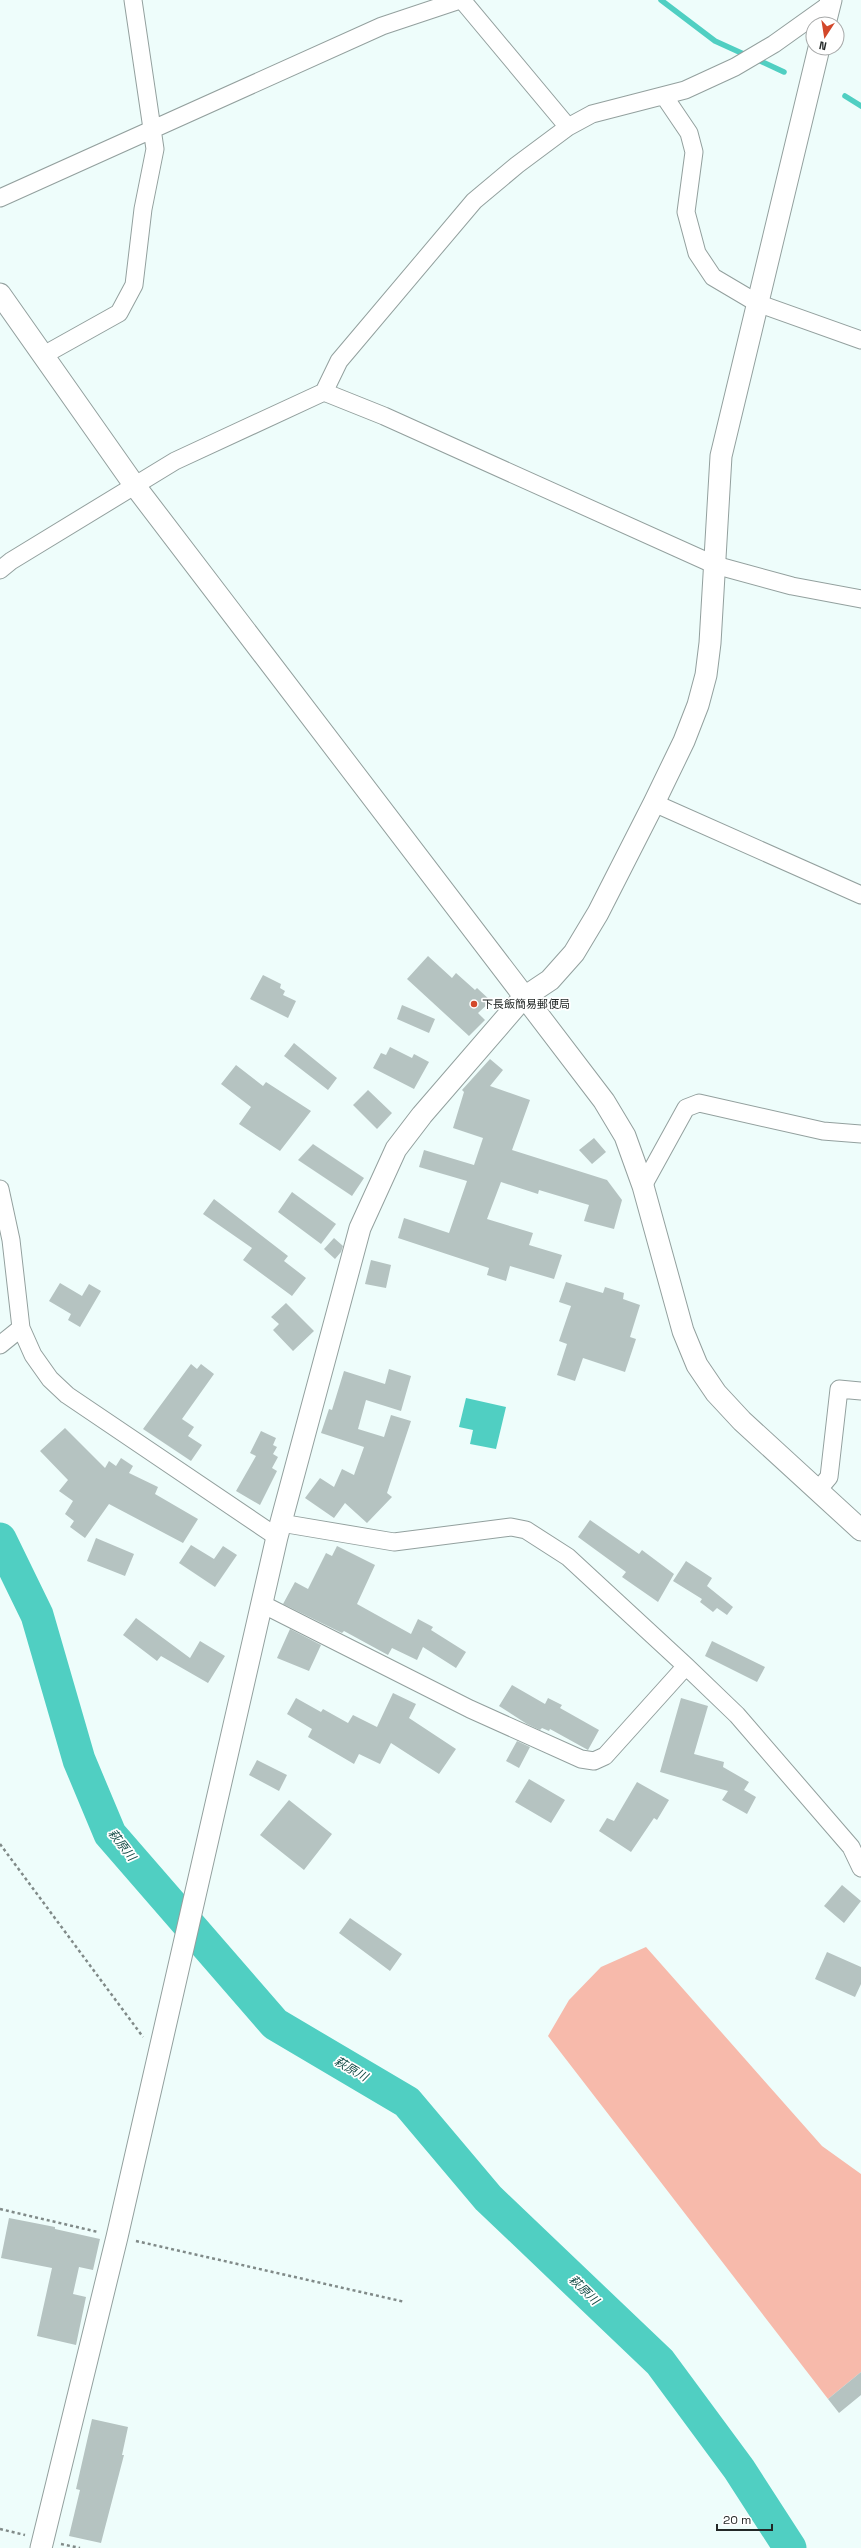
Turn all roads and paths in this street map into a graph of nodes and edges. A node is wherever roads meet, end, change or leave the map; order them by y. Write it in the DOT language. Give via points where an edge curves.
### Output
graph roads {
  1 [pos="133,0"];
  2 [pos="461,0"];
  3 [pos="830,2"];
  4 [pos="827,16"];
  5 [pos="817,56"];
  6 [pos="664,96"];
  7 [pos="568,127"];
  8 [pos="153,128"];
  9 [pos="0,198"];
  10 [pos="0,294"];
  11 [pos="757,303"];
  12 [pos="861,340"];
  13 [pos="42,356"];
  14 [pos="324,392"];
  15 [pos="135,486"];
  16 [pos="715,565"];
  17 [pos="0,570"];
  18 [pos="861,599"];
  19 [pos="654,803"];
  20 [pos="861,895"];
  21 [pos="523,998"];
  22 [pos="861,1134"];
  23 [pos="643,1186"];
  24 [pos="0,1189"];
  25 [pos="21,1328"];
  26 [pos="3,1342"];
  27 [pos="861,1391"];
  28 [pos="818,1490"];
  29 [pos="279,1530"];
  30 [pos="861,1530"];
  31 [pos="262,1604"];
  32 [pos="686,1666"];
  33 [pos="0,1844"];
  34 [pos="861,1868"];
  35 [pos="156,2056"];
  36 [pos="0,2209"];
  37 [pos="117,2237"];
  38 [pos="405,2302"];
  39 [pos="0,2529"];
  40 [pos="42,2544"];
  1 -- 8 [label="street"];
  2 -- 7 [label="street"];
  2 -- 8 [label="street" via="382,26"];
  3 -- 4 [label="street"];
  3 -- 6 [label="street" via="774,44 735,68 685,90"];
  5 -- 11 [label="street"];
  6 -- 7 [label="street" via="592,114"];
  6 -- 11 [label="street" via="689,133 694,152 686,212 697,253 713,277"];
  7 -- 14 [label="street" via="474,201 339,361"];
  8 -- 9 [label="street"];
  8 -- 13 [label="street" via="155,149 143,209 134,285 119,313"];
  10 -- 13 [label="street"];
  11 -- 12 [label="street"];
  11 -- 16 [label="street" via="721,456"];
  13 -- 15 [label="street"];
  14 -- 15 [label="street" via="175,461"];
  14 -- 16 [label="street" via="384,416"];
  15 -- 17 [label="street"];
  15 -- 21 [label="street"];
  16 -- 18 [label="street" via="792,586"];
  16 -- 19 [label="street" via="710,643 704,682 684,741"];
  19 -- 20 [label="street"];
  19 -- 21 [label="street" via="598,913 574,953 550,980"];
  21 -- 23 [label="street" via="604,1101 625,1136"];
  21 -- 29 [label="street" via="422,1115 396,1149 381,1179 360,1228"];
  22 -- 23 [label="street" via="823,1131 699,1103 686,1108"];
  23 -- 28 [label="street" via="683,1331 697,1365 716,1393 742,1421"];
  24 -- 25 [label="street" via="11,1240"];
  25 -- 26 [label="street"];
  25 -- 29 [label="street" via="33,1355 50,1379 66,1395"];
  27 -- 28 [label="street" via="840,1389 829,1477"];
  28 -- 30 [label="street"];
  29 -- 31 [label="street"];
  29 -- 32 [label="street" via="394,1542 511,1527 526,1530 568,1557"];
  31 -- 32 [label="street" via="470,1709 581,1759 594,1761 605,1756"];
  31 -- 35 [label="street" via="218,1803"];
  32 -- 34 [label="street" via="737,1715 851,1847"];
  33 -- 35 [label="path"];
  35 -- 37 [label="street"];
  36 -- 37 [label="path"];
  37 -- 38 [label="path"];
  37 -- 40 [label="street"];
  39 -- 40 [label="path"];
}
